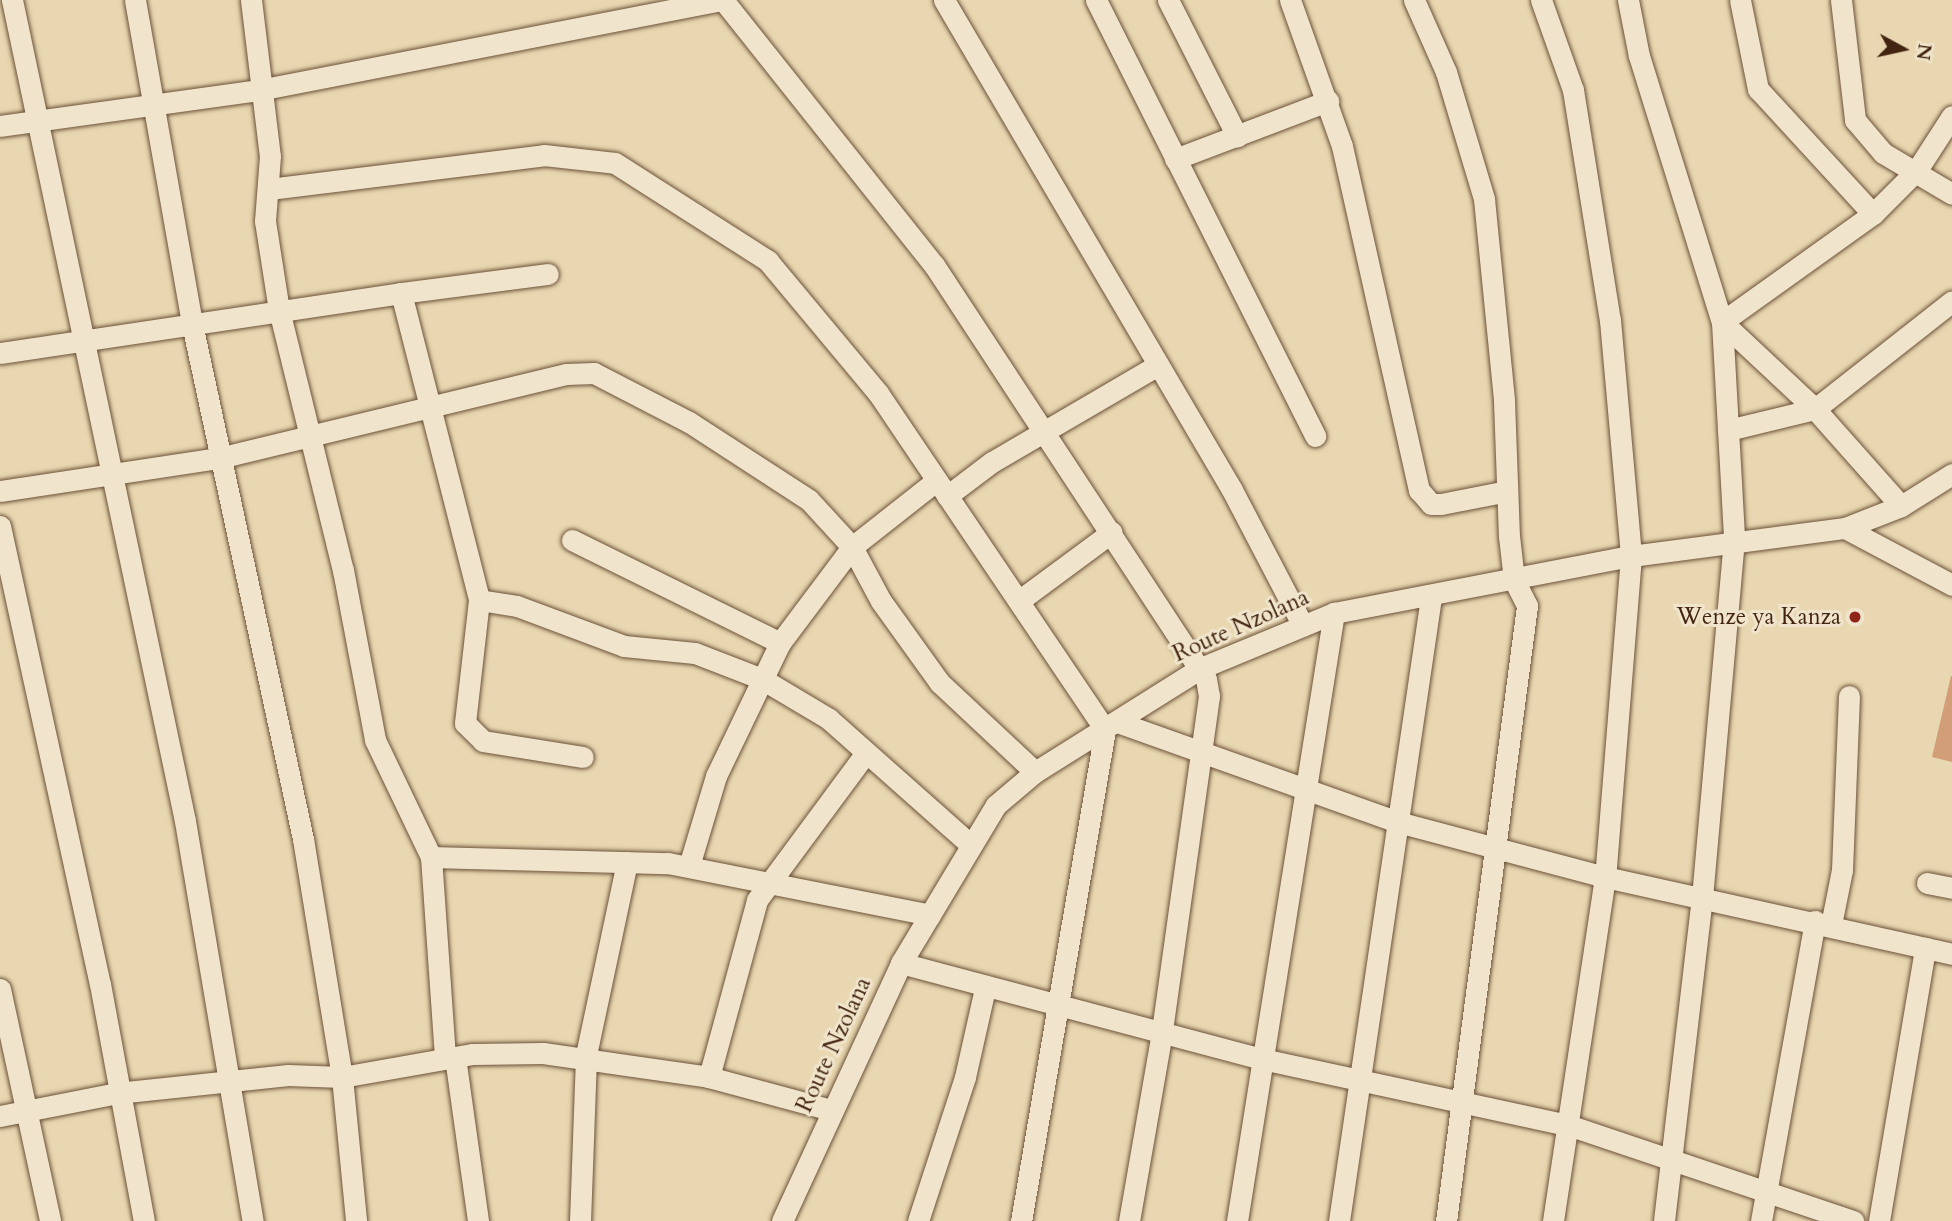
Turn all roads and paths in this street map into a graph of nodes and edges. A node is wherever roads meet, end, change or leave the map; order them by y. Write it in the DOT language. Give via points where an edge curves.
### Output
graph roads {
  1 [pos="12,0"];
  2 [pos="135,0"];
  3 [pos="251,0"];
  4 [pos="723,0"];
  5 [pos="944,0"];
  6 [pos="1096,0"];
  7 [pos="1168,0"];
  8 [pos="1290,0"];
  9 [pos="1414,0"];
  10 [pos="1541,0"];
  11 [pos="1628,0"];
  12 [pos="1740,0"];
  13 [pos="1841,0"];
  14 [pos="259,90"];
  15 [pos="154,101"];
  16 [pos="1328,101"];
  17 [pos="1952,116"];
  18 [pos="36,119"];
  19 [pos="0,126"];
  20 [pos="1237,136"];
  21 [pos="1175,159"];
  22 [pos="1917,170"];
  23 [pos="269,189"];
  24 [pos="1952,194"];
  25 [pos="1873,214"];
  26 [pos="548,274"];
  27 [pos="401,293"];
  28 [pos="1952,301"];
  29 [pos="279,310"];
  30 [pos="1722,322"];
  31 [pos="192,324"];
  32 [pos="87,337"];
  33 [pos="0,353"];
  34 [pos="1156,366"];
  35 [pos="1815,409"];
  36 [pos="432,410"];
  37 [pos="1728,430"];
  38 [pos="1042,431"];
  39 [pos="307,436"];
  40 [pos="1315,436"];
  41 [pos="219,458"];
  42 [pos="1952,474"];
  43 [pos="116,475"];
  44 [pos="942,489"];
  45 [pos="0,491"];
  46 [pos="1507,491"];
  47 [pos="1900,506"];
  48 [pos="0,526"];
  49 [pos="1845,527"];
  50 [pos="1112,532"];
  51 [pos="1734,539"];
  52 [pos="572,540"];
  53 [pos="852,547"];
  54 [pos="1631,556"];
  55 [pos="1514,580"];
  56 [pos="1952,584"];
  57 [pos="1431,597"];
  58 [pos="480,600"];
  59 [pos="1020,600"];
  60 [pos="1334,613"];
  61 [pos="1303,626"];
  62 [pos="780,643"];
  63 [pos="1201,668"];
  64 [pos="762,679"];
  65 [pos="1849,696"];
  66 [pos="1111,726"];
  67 [pos="1202,753"];
  68 [pos="865,754"];
  69 [pos="583,757"];
  70 [pos="1035,772"];
  71 [pos="1306,794"];
  72 [pos="1398,822"];
  73 [pos="971,845"];
  74 [pos="1497,847"];
  75 [pos="431,856"];
  76 [pos="627,862"];
  77 [pos="689,866"];
  78 [pos="1605,877"];
  79 [pos="768,883"];
  80 [pos="1927,883"];
  81 [pos="1952,888"];
  82 [pos="1702,897"];
  83 [pos="930,915"];
  84 [pos="1823,923"];
  85 [pos="1925,948"];
  86 [pos="1952,954"];
  87 [pos="901,963"];
  88 [pos="985,988"];
  89 [pos="0,989"];
  90 [pos="1056,1007"];
  91 [pos="1162,1032"];
  92 [pos="586,1055"];
  93 [pos="450,1057"];
  94 [pos="1262,1059"];
  95 [pos="342,1077"];
  96 [pos="709,1077"];
  97 [pos="1360,1080"];
  98 [pos="233,1084"];
  99 [pos="117,1093"];
  100 [pos="1463,1099"];
  101 [pos="831,1110"];
  102 [pos="24,1112"];
  103 [pos="0,1116"];
  104 [pos="1569,1125"];
  105 [pos="1675,1160"];
  106 [pos="1768,1190"];
  107 [pos="50,1221"];
  108 [pos="144,1221"];
  109 [pos="253,1221"];
  110 [pos="356,1221"];
  111 [pos="478,1221"];
  112 [pos="580,1221"];
  113 [pos="782,1221"];
  114 [pos="918,1221"];
  115 [pos="1021,1221"];
  116 [pos="1129,1221"];
  117 [pos="1237,1221"];
  118 [pos="1339,1221"];
  119 [pos="1446,1221"];
  120 [pos="1553,1221"];
  121 [pos="1664,1221"];
  122 [pos="1761,1221"];
  123 [pos="1853,1221"];
  124 [pos="1879,1221"];
  1 -- 18 [label="street"];
  2 -- 15 [label="street"];
  3 -- 14 [label="street"];
  4 -- 14 [label="street"];
  4 -- 38 [label="street" via="905,224"];
  5 -- 34 [label="street"];
  6 -- 21 [label="street"];
  7 -- 20 [label="street"];
  8 -- 16 [label="street"];
  9 -- 46 [label="street" via="1446,72 1484,199"];
  10 -- 54 [label="street" via="1573,90 1611,320"];
  11 -- 30 [label="street" via="1639,56"];
  12 -- 25 [label="street" via="1758,89"];
  13 -- 22 [label="street" via="1855,120 1884,153"];
  14 -- 15 [label="street"];
  14 -- 23 [label="street"];
  15 -- 18 [label="street"];
  15 -- 31 [label="street"];
  16 -- 20 [label="street"];
  16 -- 46 [label="street" via="1419,490 1431,504"];
  17 -- 22 [label="street"];
  18 -- 19 [label="street"];
  18 -- 32 [label="street"];
  20 -- 21 [label="street"];
  21 -- 40 [label="street"];
  22 -- 24 [label="street"];
  22 -- 25 [label="street"];
  23 -- 29 [label="street" via="265,221"];
  23 -- 44 [label="street" via="544,155 578,155 635,171 768,261 878,393"];
  25 -- 30 [label="street" via="1788,281"];
  26 -- 27 [label="street"];
  27 -- 29 [label="street"];
  27 -- 36 [label="street"];
  28 -- 35 [label="street"];
  29 -- 31 [label="street"];
  29 -- 39 [label="street"];
  30 -- 35 [label="street"];
  30 -- 37 [label="street"];
  31 -- 32 [label="street"];
  31 -- 41 [label="street"];
  32 -- 33 [label="street"];
  32 -- 43 [label="street"];
  34 -- 38 [label="street"];
  34 -- 61 [label="street" via="1232,490"];
  35 -- 37 [label="street"];
  35 -- 47 [label="street"];
  36 -- 39 [label="street"];
  36 -- 53 [label="street" via="566,374 594,373 689,422 809,500"];
  36 -- 58 [label="street"];
  37 -- 51 [label="street"];
  38 -- 44 [label="street"];
  38 -- 50 [label="street"];
  39 -- 41 [label="street"];
  39 -- 75 [label="street" via="343,570 375,740"];
  41 -- 43 [label="street"];
  41 -- 95 [label="street" via="303,838"];
  42 -- 47 [label="street, Route Nzolana"];
  43 -- 45 [label="street"];
  43 -- 98 [label="street"];
  44 -- 53 [label="street"];
  44 -- 59 [label="street"];
  46 -- 55 [label="street"];
  47 -- 49 [label="street, Route Nzolana"];
  48 -- 99 [label="street" via="100,984"];
  49 -- 51 [label="street, Route Nzolana"];
  49 -- 56 [label="street"];
  50 -- 59 [label="street"];
  50 -- 63 [label="street"];
  51 -- 54 [label="street, Route Nzolana"];
  51 -- 82 [label="street"];
  52 -- 62 [label="street"];
  53 -- 62 [label="street"];
  53 -- 70 [label="street" via="881,601 940,683"];
  54 -- 55 [label="street, Route Nzolana"];
  54 -- 78 [label="street"];
  55 -- 57 [label="street, Route Nzolana"];
  55 -- 74 [label="street" via="1527,606"];
  57 -- 60 [label="street, Route Nzolana"];
  57 -- 72 [label="street"];
  58 -- 64 [label="street" via="517,606 624,646 695,653"];
  58 -- 69 [label="street" via="464,710 472,735"];
  59 -- 66 [label="street"];
  60 -- 61 [label="street, Route Nzolana"];
  60 -- 71 [label="street"];
  61 -- 63 [label="street, Route Nzolana"];
  62 -- 64 [label="street"];
  63 -- 66 [label="street, Route Nzolana"];
  63 -- 67 [label="street" via="1209,688"];
  64 -- 68 [label="street" via="829,719"];
  64 -- 77 [label="street" via="716,776"];
  65 -- 84 [label="street" via="1842,870"];
  66 -- 67 [label="street"];
  66 -- 70 [label="street, Route Nzolana"];
  66 -- 90 [label="street"];
  67 -- 71 [label="street"];
  67 -- 91 [label="street"];
  68 -- 73 [label="street"];
  68 -- 79 [label="street"];
  70 -- 73 [label="street, Route Nzolana" via="996,805"];
  71 -- 72 [label="street"];
  71 -- 94 [label="street"];
  72 -- 74 [label="street"];
  72 -- 97 [label="street"];
  73 -- 83 [label="street, Route Nzolana"];
  74 -- 78 [label="street"];
  74 -- 100 [label="street"];
  75 -- 76 [label="street"];
  75 -- 93 [label="street"];
  76 -- 77 [label="street"];
  76 -- 92 [label="street"];
  77 -- 79 [label="street"];
  78 -- 82 [label="street"];
  78 -- 104 [label="street"];
  79 -- 83 [label="street"];
  79 -- 96 [label="street" via="746,925"];
  80 -- 81 [label="street"];
  82 -- 84 [label="street"];
  82 -- 105 [label="street"];
  83 -- 87 [label="street, Route Nzolana"];
  84 -- 85 [label="street"];
  84 -- 106 [label="street"];
  85 -- 86 [label="street"];
  85 -- 124 [label="street"];
  87 -- 88 [label="street"];
  87 -- 101 [label="street, Route Nzolana"];
  88 -- 90 [label="street"];
  88 -- 114 [label="street" via="965,1077"];
  89 -- 102 [label="street"];
  90 -- 91 [label="street"];
  90 -- 115 [label="street"];
  91 -- 94 [label="street"];
  91 -- 116 [label="street"];
  92 -- 93 [label="street"];
  92 -- 96 [label="street"];
  92 -- 112 [label="street"];
  93 -- 95 [label="street"];
  93 -- 111 [label="street"];
  94 -- 97 [label="street"];
  94 -- 117 [label="street"];
  95 -- 98 [label="street" via="317,1073"];
  95 -- 110 [label="street"];
  96 -- 101 [label="street"];
  97 -- 100 [label="street"];
  97 -- 118 [label="street"];
  98 -- 99 [label="street"];
  98 -- 109 [label="street"];
  99 -- 102 [label="street"];
  99 -- 108 [label="street"];
  100 -- 104 [label="street"];
  100 -- 119 [label="street"];
  101 -- 113 [label="street, Route Nzolana"];
  102 -- 103 [label="street"];
  102 -- 107 [label="street"];
  104 -- 105 [label="street"];
  104 -- 120 [label="street"];
  105 -- 106 [label="street"];
  105 -- 121 [label="street"];
  106 -- 122 [label="street"];
  106 -- 123 [label="street"];
}
